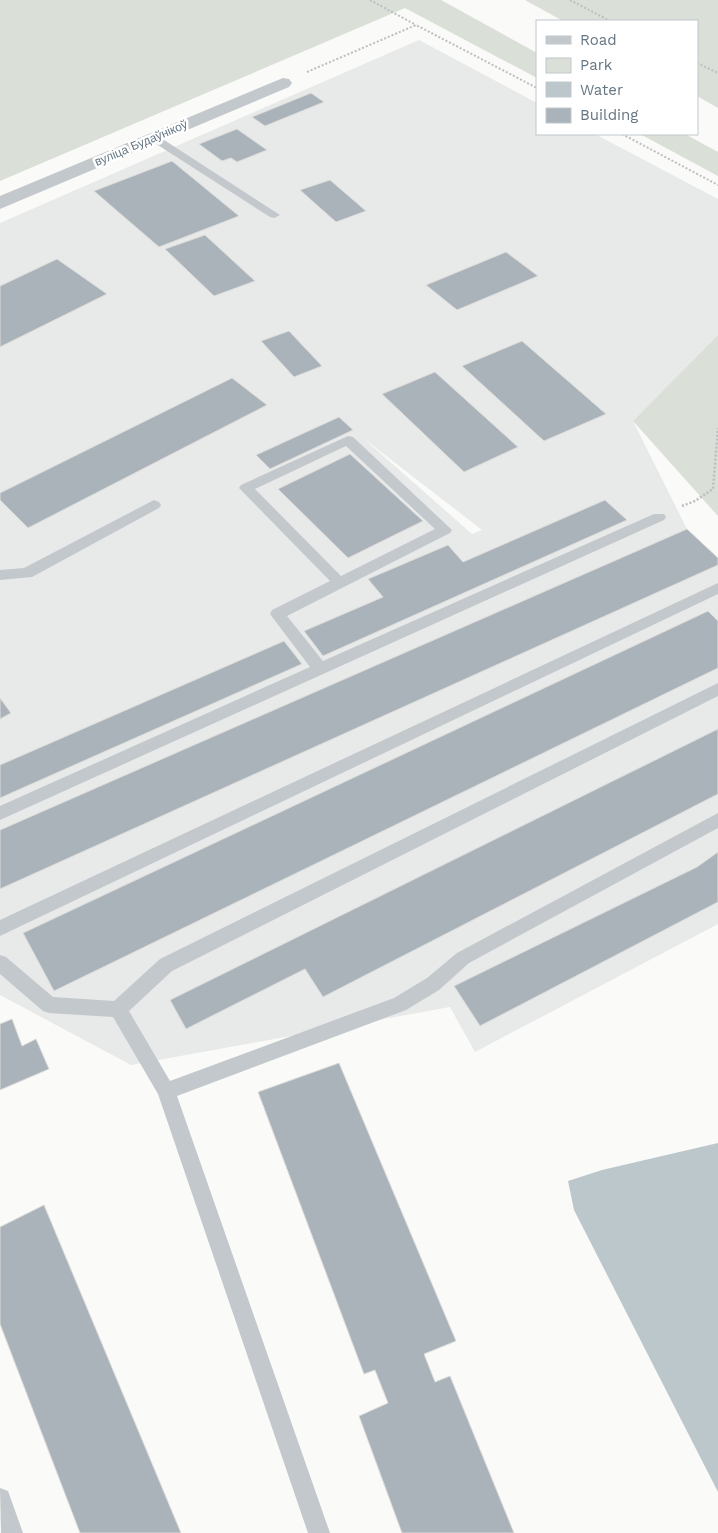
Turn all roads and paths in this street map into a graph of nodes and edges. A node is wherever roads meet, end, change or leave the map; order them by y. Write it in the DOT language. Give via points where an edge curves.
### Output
graph roads {
  1 [pos="370,0"];
  2 [pos="570,0"];
  3 [pos="608,20"];
  4 [pos="416,25"];
  5 [pos="698,63"];
  6 [pos="718,73"];
  7 [pos="283,83"];
  8 [pos="536,87"];
  9 [pos="624,135"];
  10 [pos="154,138"];
  11 [pos="718,185"];
  12 [pos="0,203"];
  13 [pos="274,215"];
  14 [pos="718,428"];
  15 [pos="717,464"];
  16 [pos="154,505"];
  17 [pos="659,516"];
  18 [pos="0,575"];
  19 [pos="339,582"];
  20 [pos="718,588"];
  21 [pos="320,669"];
  22 [pos="718,689"];
  23 [pos="0,812"];
  24 [pos="718,820"];
  25 [pos="0,928"];
  26 [pos="0,963"];
  27 [pos="118,1009"];
  28 [pos="166,1091"];
  29 [pos="0,1499"];
  30 [pos="12,1533"];
  31 [pos="318,1533"];
  1 -- 4 [label="path"];
  2 -- 3 [label="path"];
  4 -- 7 [label="path"];
  4 -- 8 [label="path"];
  5 -- 6 [label="path"];
  7 -- 10 [label="street, вуліца Будаўнікоў"];
  9 -- 11 [label="path"];
  10 -- 12 [label="street, вуліца Будаўнікоў"];
  10 -- 13 [label="lane"];
  14 -- 15 [label="path"];
  15 -- 17 [label="path" via="713,488 695,501"];
  16 -- 18 [label="lane" via="27,573"];
  17 -- 21 [label="lane"];
  19 -- 19 [label="lane" via="246,488 348,440 445,530"];
  19 -- 21 [label="lane" via="276,614"];
  20 -- 25 [label="lane"];
  21 -- 23 [label="lane"];
  22 -- 27 [label="lane" via="166,965"];
  24 -- 28 [label="lane" via="463,958 433,984 400,1004"];
  26 -- 27 [label="lane" via="49,1005"];
  27 -- 28 [label="lane"];
  28 -- 31 [label="lane"];
  29 -- 30 [label="lane"];
}
